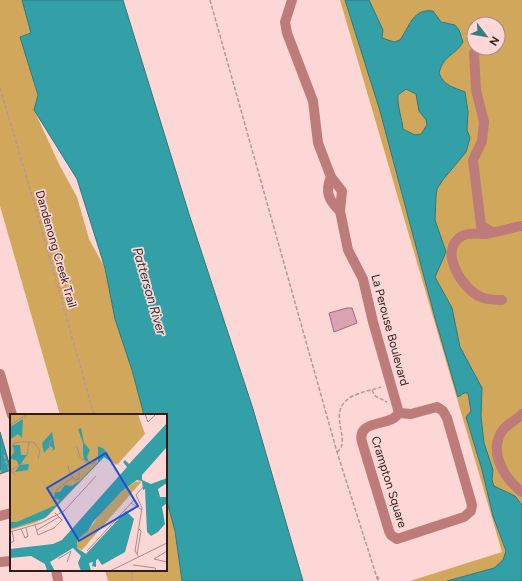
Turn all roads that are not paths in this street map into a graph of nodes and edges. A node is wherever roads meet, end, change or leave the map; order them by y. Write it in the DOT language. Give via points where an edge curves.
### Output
graph roads {
  1 [pos="292,0"];
  2 [pos="474,56"];
  3 [pos="522,226"];
  4 [pos="492,232"];
  5 [pos="502,300"];
  6 [pos="0,374"];
  7 [pos="399,413"];
  8 [pos="12,414"];
  9 [pos="522,414"];
  10 [pos="522,492"];
  11 [pos="10,513"];
  12 [pos="0,516"];
  1 -- 7 [label="street, La Perouse Boulevard" via="285,22 287,33 313,101 318,143 331,177 328,195 340,211 349,251 364,282"];
  2 -- 4 [label="street" via="476,90 484,122 482,141 473,160 481,226"];
  3 -- 4 [label="street"];
  4 -- 5 [label="street" via="461,236 451,254 454,267 464,283 480,297"];
  6 -- 8 [label="street"];
  7 -- 7 [label="street, Crampton Square" via="411,414 437,407 443,411 472,507 470,514 466,516 398,539 389,531 361,437 365,428 392,419"];
  9 -- 10 [label="street" via="503,429 497,448 506,476"];
  11 -- 12 [label="street"];
}
